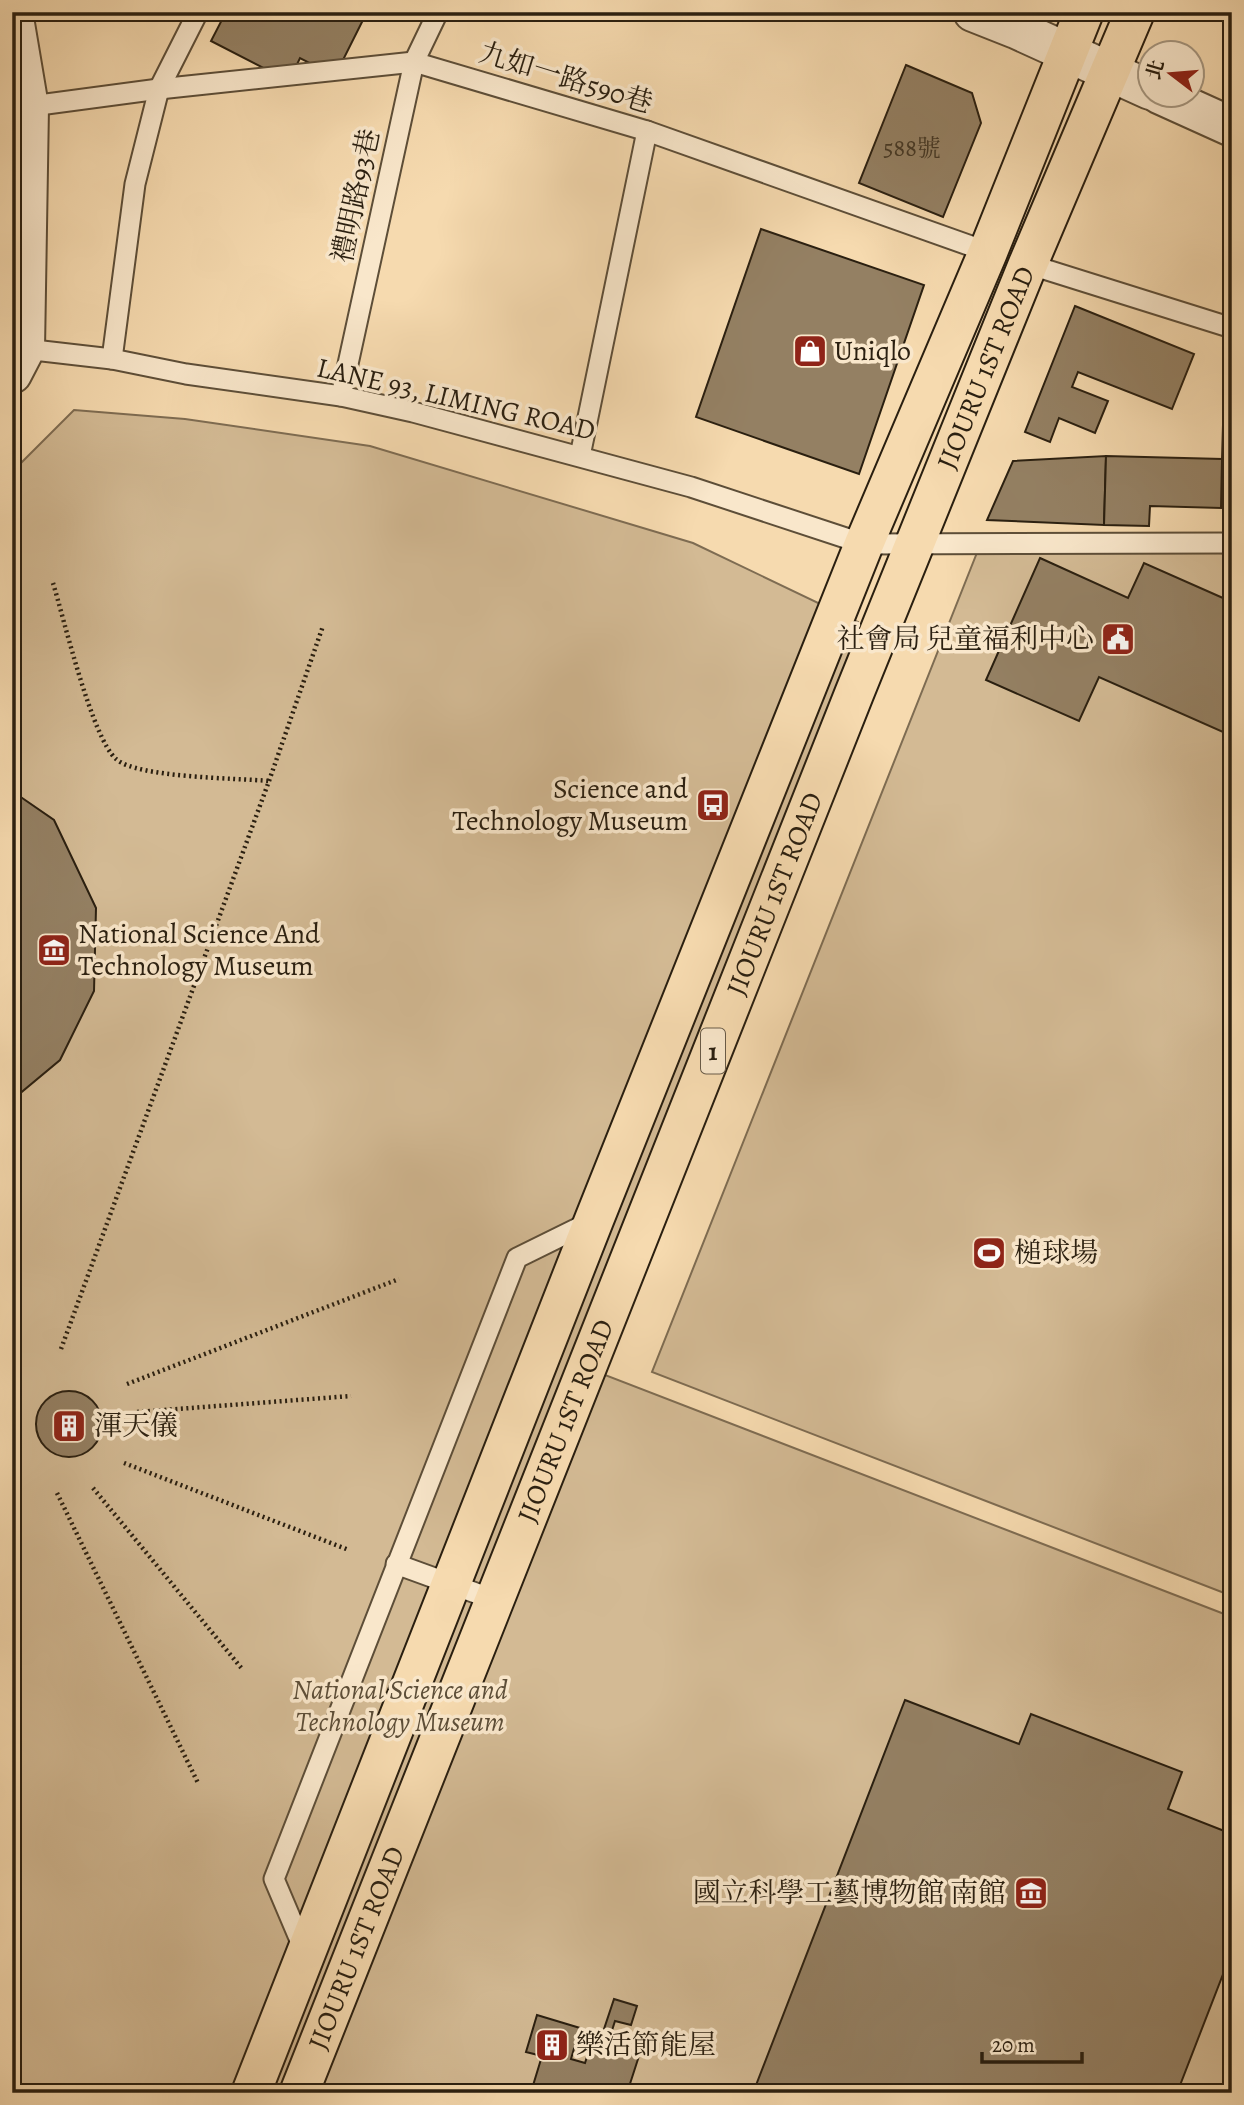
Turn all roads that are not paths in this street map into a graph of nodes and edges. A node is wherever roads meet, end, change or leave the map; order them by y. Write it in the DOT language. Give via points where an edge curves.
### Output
graph roads {
  1 [pos="13,12"];
  2 [pos="198,12"];
  3 [pos="438,12"];
  4 [pos="973,12"];
  5 [pos="1084,12"];
  6 [pos="1135,12"];
  7 [pos="1068,53"];
  8 [pos="414,62"];
  9 [pos="1111,72"];
  10 [pos="1136,84"];
  11 [pos="159,89"];
  12 [pos="21,107"];
  13 [pos="1190,108"];
  14 [pos="1232,127"];
  15 [pos="647,131"];
  16 [pos="988,252"];
  17 [pos="1028,264"];
  18 [pos="1232,328"];
  19 [pos="112,359"];
  20 [pos="19,361"];
  21 [pos="341,396"];
  22 [pos="580,456"];
  23 [pos="1232,543"];
  24 [pos="864,544"];
  25 [pos="914,546"];
  26 [pos="594,1220"];
  27 [pos="396,1564"];
  28 [pos="450,1584"];
  29 [pos="495,1600"];
  30 [pos="306,1954"];
  31 [pos="251,2093"];
  32 [pos="299,2093"];
  1 -- 12 [label="street"];
  2 -- 11 [label="lane"];
  3 -- 8 [label="lane, 禮明路93巷"];
  4 -- 7 [label="street"];
  5 -- 7 [label="main road, JIOURU 1ST ROAD / 1"];
  6 -- 9 [label="main road, JIOURU 1ST ROAD / 1"];
  7 -- 9 [label="street"];
  7 -- 16 [label="main road, JIOURU 1ST ROAD / 1"];
  8 -- 11 [label="lane, 九如一路590巷"];
  8 -- 15 [label="lane, 九如一路590巷"];
  8 -- 21 [label="lane, 禮明路93巷"];
  9 -- 10 [label="street"];
  9 -- 17 [label="main road, JIOURU 1ST ROAD / 1"];
  11 -- 12 [label="lane, 九如一路590巷"];
  11 -- 19 [label="lane" via="135,184"];
  12 -- 20 [label="street"];
  13 -- 14 [label="street"];
  15 -- 16 [label="lane, 九如一路590巷"];
  15 -- 22 [label="lane"];
  16 -- 24 [label="main road, JIOURU 1ST ROAD / 1"];
  17 -- 18 [label="lane"];
  17 -- 25 [label="main road, JIOURU 1ST ROAD / 1"];
  19 -- 20 [label="lane, LANE 93, LIMING ROAD"];
  19 -- 21 [label="lane, LANE 93, LIMING ROAD"];
  21 -- 22 [label="lane, LANE 93, LIMING ROAD"];
  22 -- 24 [label="lane, LANE 93, LIMING ROAD"];
  23 -- 25 [label="lane, LANE 93, LIMING ROAD"];
  24 -- 25 [label="lane, LANE 93, LIMING ROAD"];
  24 -- 26 [label="main road, JIOURU 1ST ROAD / 1"];
  25 -- 29 [label="main road, JIOURU 1ST ROAD / 1"];
  26 -- 27 [label="lane" via="517,1258"];
  26 -- 28 [label="main road, JIOURU 1ST ROAD / 1"];
  27 -- 28 [label="lane"];
  27 -- 30 [label="lane" via="274,1879"];
  28 -- 29 [label="lane"];
  28 -- 30 [label="main road, JIOURU 1ST ROAD / 1"];
  29 -- 32 [label="main road, JIOURU 1ST ROAD / 1"];
  30 -- 31 [label="main road, JIOURU 1ST ROAD / 1"];
}
